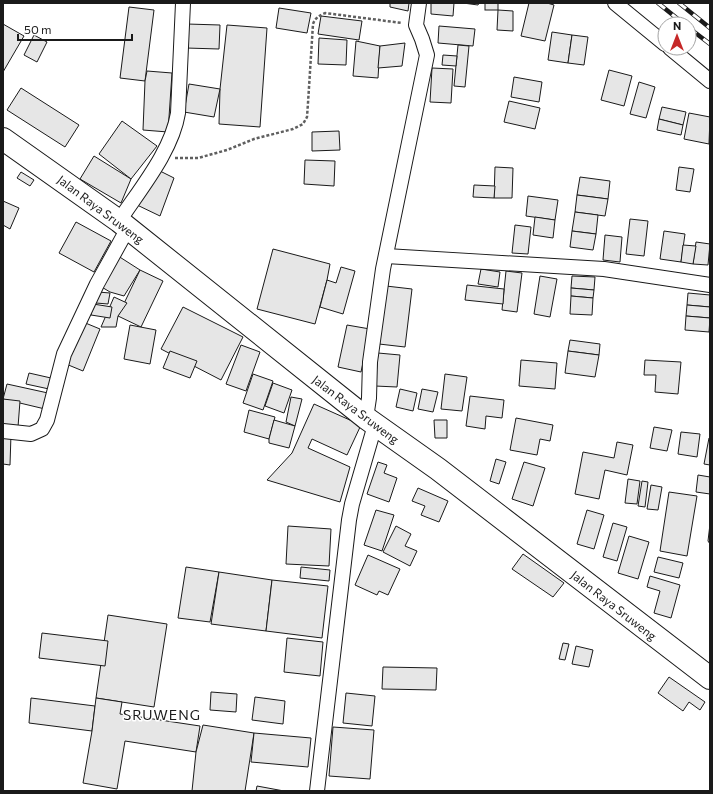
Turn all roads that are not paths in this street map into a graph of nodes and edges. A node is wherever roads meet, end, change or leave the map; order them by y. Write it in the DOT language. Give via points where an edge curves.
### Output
graph roads {
  1 [pos="183,3"];
  2 [pos="419,3"];
  3 [pos="615,3"];
  4 [pos="657,37"];
  5 [pos="680,56"];
  6 [pos="710,81"];
  7 [pos="3,139"];
  8 [pos="124,225"];
  9 [pos="386,256"];
  10 [pos="710,285"];
  11 [pos="370,422"];
  12 [pos="3,431"];
  13 [pos="710,678"];
  14 [pos="317,791"];
  1 -- 8 [label="street" via="176,126 161,159"];
  2 -- 9 [label="street" via="416,25 427,55"];
  3 -- 4 [label="street"];
  5 -- 6 [label="street"];
  7 -- 8 [label="highway, Jalan Raya Sruweng"];
  8 -- 11 [label="highway, Jalan Raya Sruweng"];
  8 -- 12 [label="street" via="64,354 47,420 42,429 31,434"];
  9 -- 10 [label="street" via="604,269"];
  9 -- 11 [label="street" via="370,362"];
  11 -- 13 [label="highway, Jalan Raya Sruweng" via="444,474"];
  11 -- 14 [label="street" via="349,520"];
}
